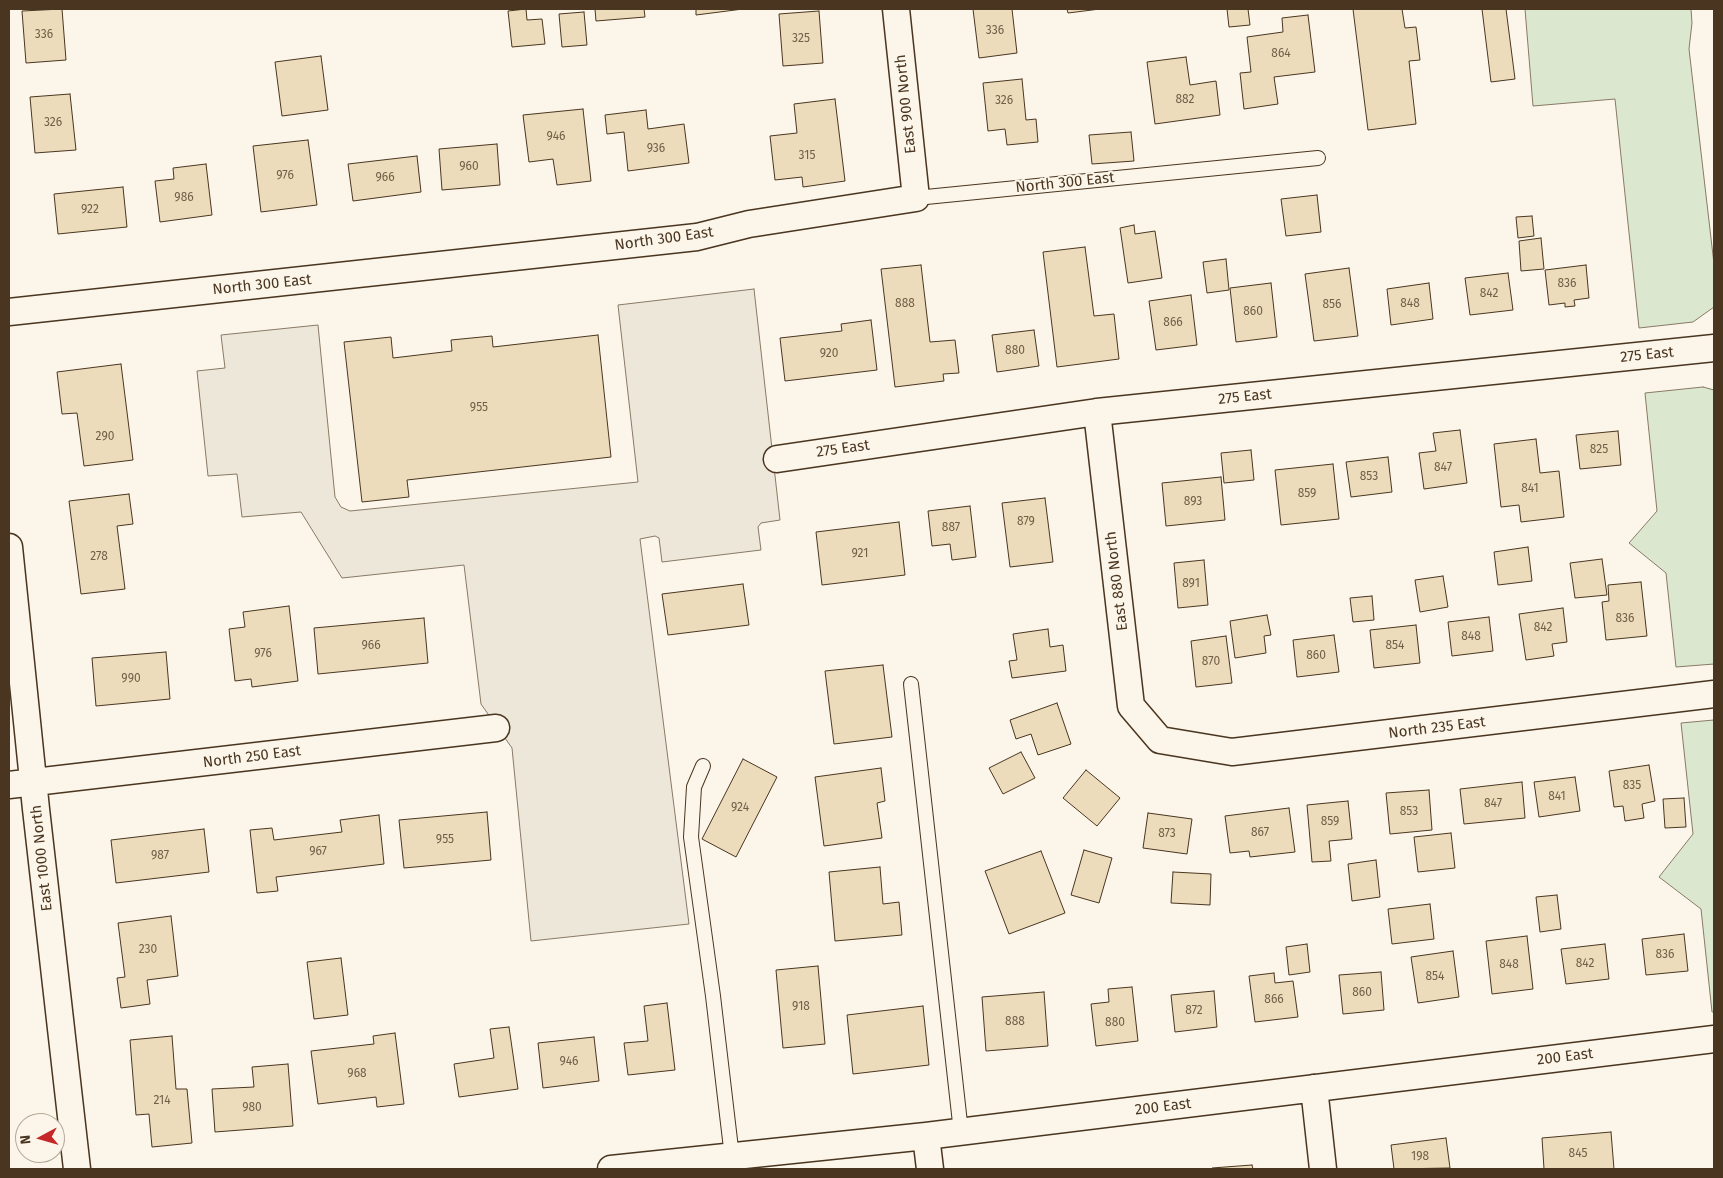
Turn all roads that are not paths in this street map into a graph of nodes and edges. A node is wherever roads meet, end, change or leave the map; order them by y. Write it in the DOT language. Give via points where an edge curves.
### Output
graph roads {
  1 [pos="896,9"];
  2 [pos="1318,158"];
  3 [pos="916,198"];
  4 [pos="9,312"];
  5 [pos="1714,348"];
  6 [pos="1097,412"];
  7 [pos="777,459"];
  8 [pos="9,547"];
  9 [pos="911,684"];
  10 [pos="1714,694"];
  11 [pos="496,728"];
  12 [pos="1160,740"];
  13 [pos="703,766"];
  14 [pos="21,784"];
  15 [pos="1714,1039"];
  16 [pos="1314,1088"];
  17 [pos="961,1132"];
  18 [pos="926,1136"];
  19 [pos="732,1157"];
  20 [pos="77,1169"];
  21 [pos="611,1169"];
  22 [pos="930,1169"];
  23 [pos="1323,1169"];
  1 -- 3 [label="street, East 900 North"];
  2 -- 3 [label="lane, North 300 East"];
  3 -- 4 [label="street, North 300 East" via="749,224 697,237"];
  5 -- 6 [label="street, 275 East"];
  6 -- 7 [label="street, 275 East"];
  6 -- 12 [label="street, East 880 North" via="1131,706"];
  8 -- 14 [label="street, East 1000 North"];
  9 -- 17 [label="lane"];
  10 -- 12 [label="street, North 235 East" via="1232,752"];
  11 -- 14 [label="street, North 250 East"];
  13 -- 19 [label="lane" via="694,787 691,837"];
  14 -- 20 [label="street, East 1000 North"];
  15 -- 16 [label="street, 200 East"];
  16 -- 17 [label="street, 200 East"];
  16 -- 23 [label="street"];
  17 -- 18 [label="street, 200 East"];
  18 -- 19 [label="street, 200 East"];
  18 -- 22 [label="street"];
  19 -- 21 [label="street, 200 East"];
}
